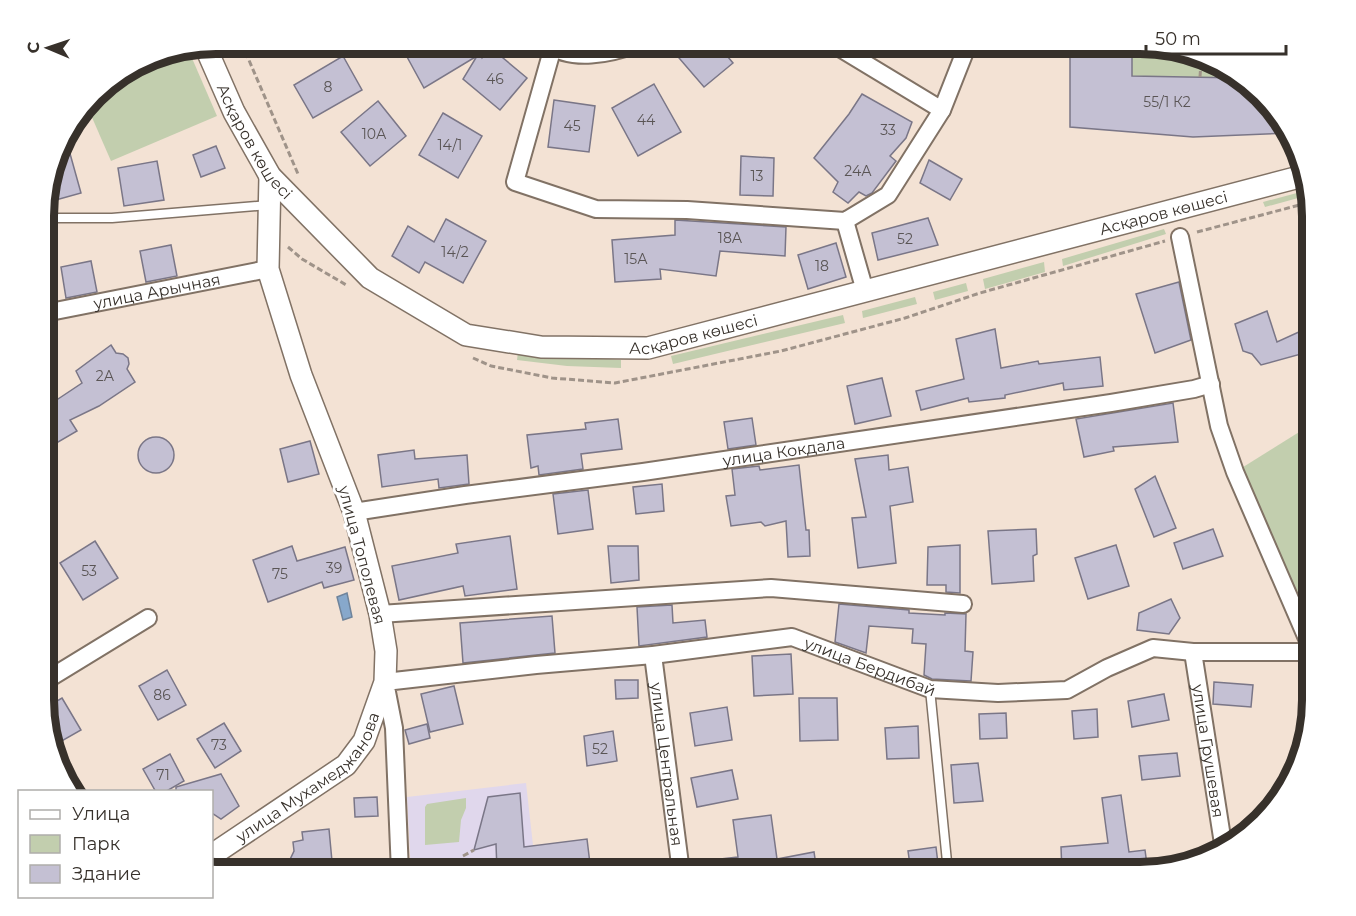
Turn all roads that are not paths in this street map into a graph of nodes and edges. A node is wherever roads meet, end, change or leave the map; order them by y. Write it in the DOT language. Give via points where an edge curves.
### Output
graph roads {
  1 [pos="209,54"];
  2 [pos="549,54"];
  3 [pos="571,54"];
  4 [pos="594,54"];
  5 [pos="850,54"];
  6 [pos="964,54"];
  7 [pos="942,110"];
  8 [pos="270,176"];
  9 [pos="1297,178"];
  10 [pos="269,205"];
  11 [pos="54,218"];
  12 [pos="845,221"];
  13 [pos="1180,237"];
  14 [pos="268,269"];
  15 [pos="865,291"];
  16 [pos="54,311"];
  17 [pos="1211,384"];
  18 [pos="354,512"];
  19 [pos="963,604"];
  20 [pos="380,614"];
  21 [pos="148,618"];
  22 [pos="1302,628"];
  23 [pos="1302,651"];
  24 [pos="1193,652"];
  25 [pos="653,655"];
  26 [pos="54,675"];
  27 [pos="385,682"];
  28 [pos="930,689"];
  29 [pos="1222,839"];
  30 [pos="213,854"];
  31 [pos="400,862"];
  32 [pos="680,862"];
  33 [pos="947,862"];
  1 -- 8 [label="street, Асқаров көшесі" via="234,112"];
  2 -- 12 [label="street" via="515,182 596,209 687,210"];
  3 -- 4 [label="street"];
  5 -- 7 [label="street"];
  6 -- 7 [label="street"];
  7 -- 12 [label="street" via="888,195"];
  8 -- 10 [label="street, улица Тополевая"];
  8 -- 15 [label="street, Асқаров көшесі" via="370,278 466,335 541,347 648,348"];
  9 -- 15 [label="street, Асқаров көшесі"];
  10 -- 11 [label="lane" via="112,218"];
  10 -- 14 [label="street, улица Тополевая"];
  12 -- 15 [label="street"];
  13 -- 17 [label="street"];
  14 -- 16 [label="street, улица Арычная"];
  14 -- 18 [label="street, улица Тополевая" via="301,375"];
  17 -- 18 [label="street, улица Кокдала" via="1111,403"];
  17 -- 22 [label="street" via="1219,426 1235,472"];
  18 -- 20 [label="street, улица Тополевая"];
  19 -- 20 [label="street" via="771,588"];
  20 -- 27 [label="street, улица Тополевая" via="386,651"];
  21 -- 26 [label="street"];
  23 -- 24 [label="street, улица Бердибай"];
  24 -- 28 [label="street, улица Бердибай" via="1153,648 1067,690 998,693"];
  24 -- 29 [label="street, улица Грушевая"];
  25 -- 27 [label="street, улица Бердибай"];
  25 -- 28 [label="street, улица Бердибай" via="792,637"];
  25 -- 32 [label="street, улица Центральная"];
  27 -- 30 [label="street, улица Мухамеджанова" via="364,741 346,765"];
  27 -- 31 [label="street, улица Тополевая" via="394,728"];
  28 -- 33 [label="lane"];
}
